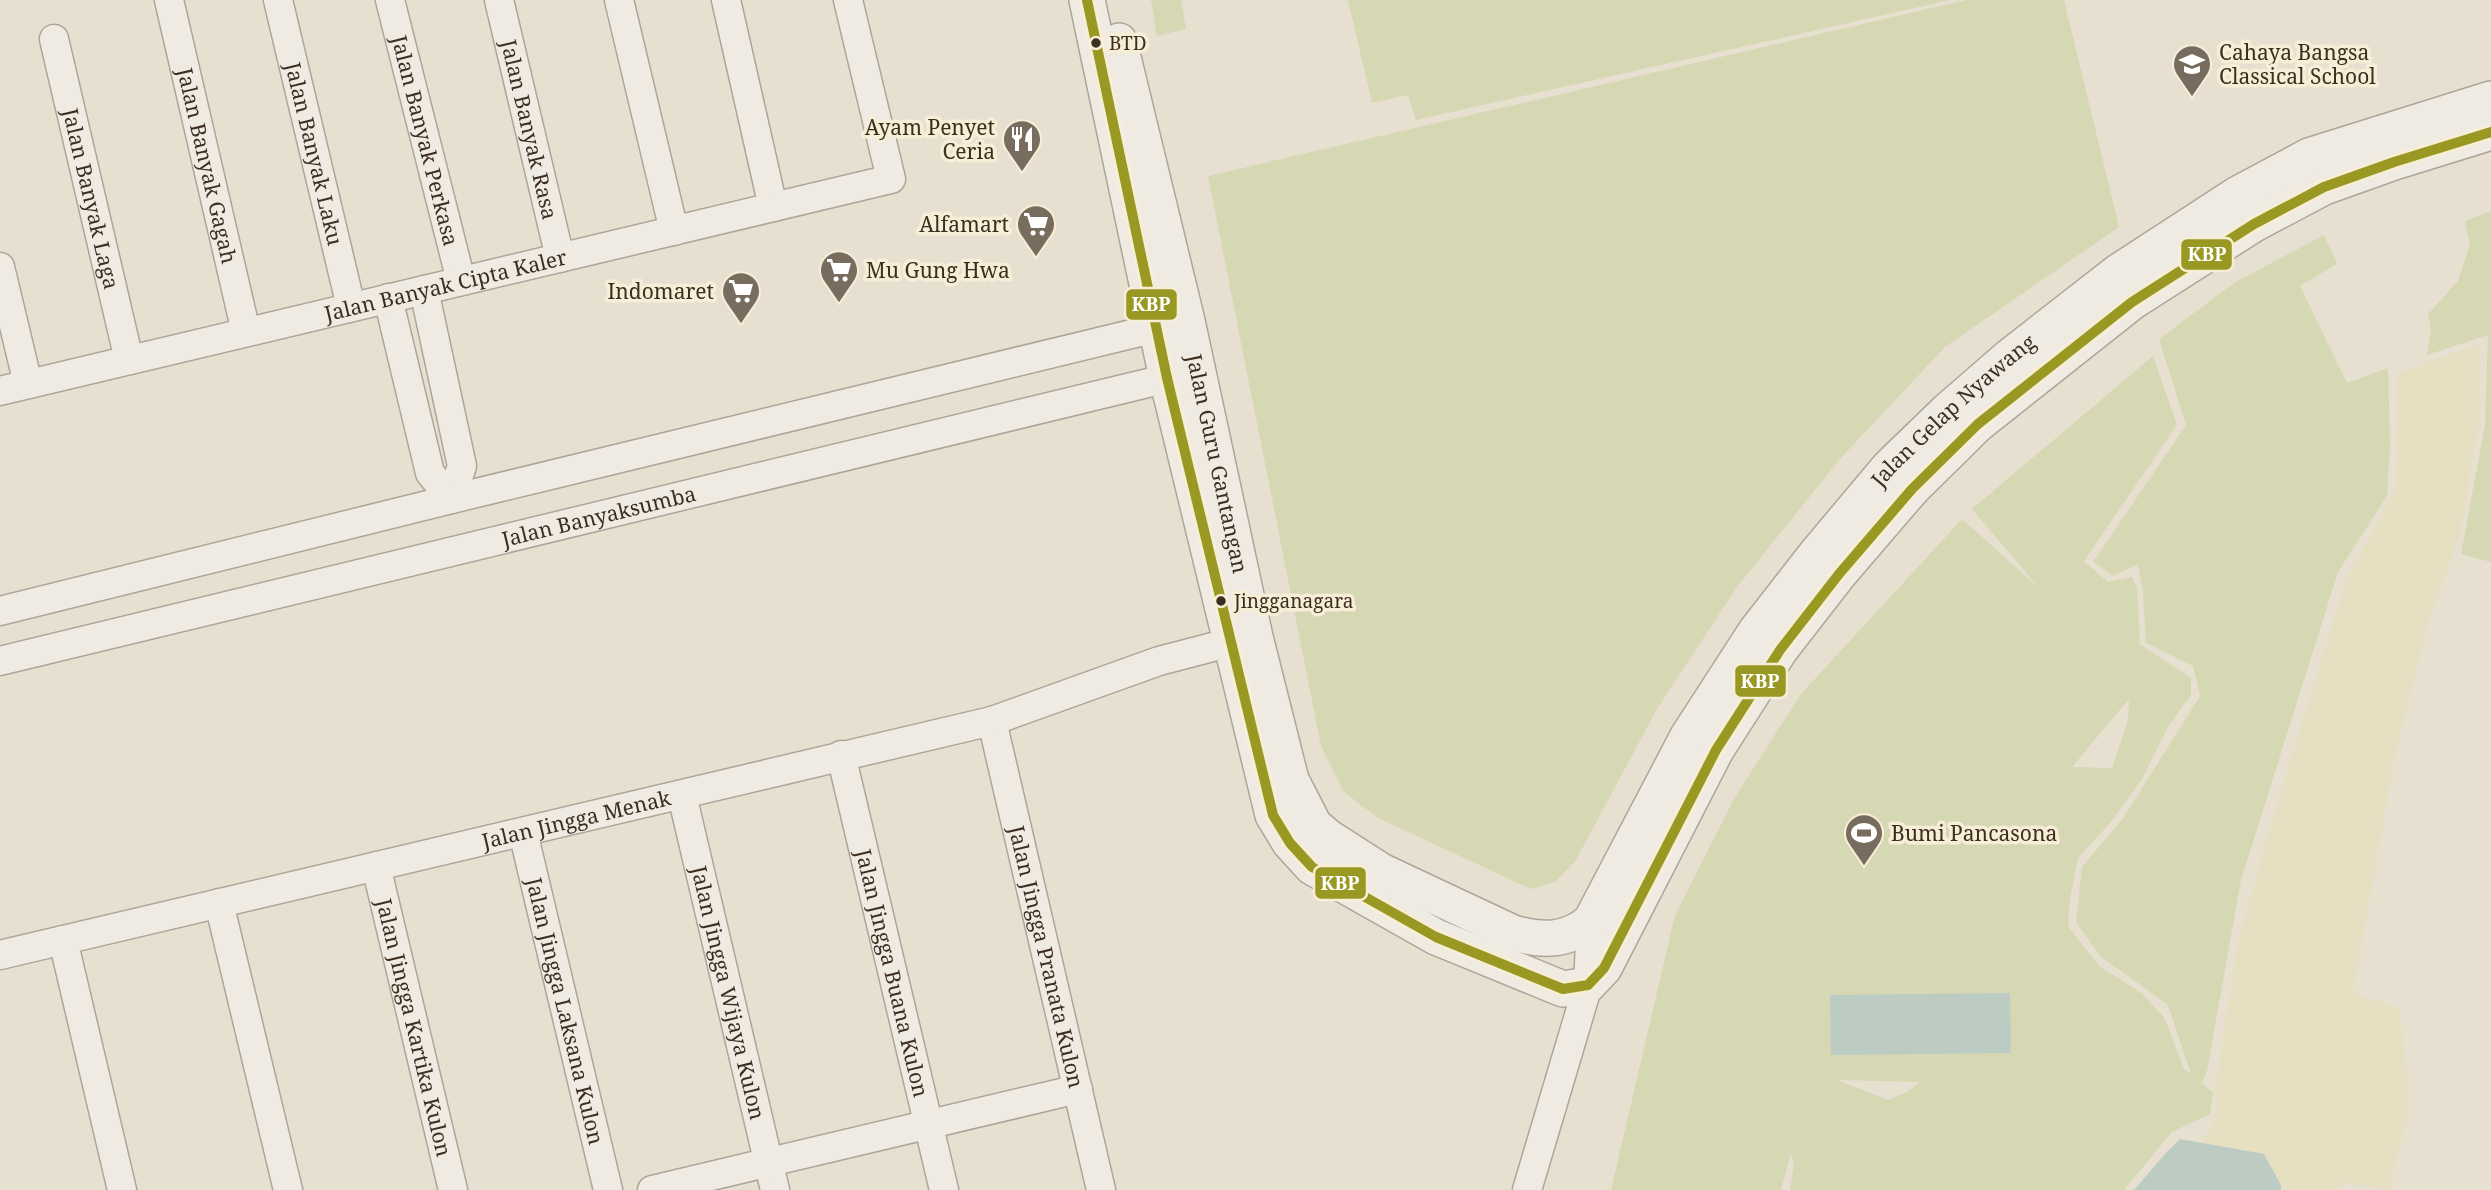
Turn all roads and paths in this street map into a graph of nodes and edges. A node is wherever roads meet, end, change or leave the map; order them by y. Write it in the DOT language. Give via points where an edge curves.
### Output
graph roads {
  1 [pos="169,0"];
  2 [pos="278,0"];
  3 [pos="390,0"];
  4 [pos="499,0"];
  5 [pos="619,0"];
  6 [pos="726,0"];
  7 [pos="848,0"];
  8 [pos="1087,0"];
  9 [pos="1109,0"];
  10 [pos="54,39"];
  11 [pos="2491,99"];
  12 [pos="2491,132"];
  13 [pos="773,207"];
  14 [pos="674,231"];
  15 [pos="561,258"];
  16 [pos="0,267"];
  17 [pos="461,281"];
  18 [pos="424,290"];
  19 [pos="388,298"];
  20 [pos="351,307"];
  21 [pos="1172,325"];
  22 [pos="246,332"];
  23 [pos="129,360"];
  24 [pos="1182,375"];
  25 [pos="28,384"];
  26 [pos="0,391"];
  27 [pos="451,499"];
  28 [pos="0,611"];
  29 [pos="1242,639"];
  30 [pos="0,661"];
  31 [pos="992,721"];
  32 [pos="841,755"];
  33 [pos="682,795"];
  34 [pos="523,832"];
  35 [pos="376,866"];
  36 [pos="219,903"];
  37 [pos="1591,921"];
  38 [pos="63,940"];
  39 [pos="0,955"];
  40 [pos="1575,987"];
  41 [pos="1078,1089"];
  42 [pos="928,1123"];
  43 [pos="772,1177"];
  44 [pos="122,1190"];
  45 [pos="288,1190"];
  46 [pos="453,1190"];
  47 [pos="608,1190"];
  48 [pos="652,1190"];
  49 [pos="944,1190"];
  50 [pos="1101,1190"];
  51 [pos="1527,1190"];
  1 -- 22 [label="street, Jalan Banyak Gagah"];
  2 -- 20 [label="street, Jalan Banyak Laku"];
  3 -- 17 [label="street, Jalan Banyak Perkasa"];
  4 -- 15 [label="street, Jalan Banyak Rasa"];
  5 -- 14 [label="street"];
  6 -- 13 [label="street"];
  7 -- 13 [label="street, Jalan Banyak Cipta Kaler" via="891,179"];
  8 -- 21 [label="street, Jalan Guru Gantangan"];
  9 -- 21 [label="street, Jalan Guru Gantangan"];
  10 -- 23 [label="street, Jalan Banyak Laga"];
  11 -- 37 [label="street, Jalan Gelap Nyawang" via="2309,156 2238,194 2118,272 1948,410 1889,467 1756,631 1688,736"];
  12 -- 40 [label="street, Jalan Gelap Nyawang" via="2324,187 2254,225 2132,302 1978,424 1912,488 1780,650 1716,750 1604,968"];
  13 -- 14 [label="street, Jalan Banyak Cipta Kaler"];
  14 -- 15 [label="street, Jalan Banyak Cipta Kaler"];
  15 -- 17 [label="street, Jalan Banyak Cipta Kaler"];
  16 -- 25 [label="street"];
  17 -- 18 [label="street, Jalan Banyak Cipta Kaler"];
  18 -- 19 [label="street, Jalan Banyak Cipta Kaler"];
  18 -- 27 [label="street" via="461,466"];
  19 -- 20 [label="street, Jalan Banyak Cipta Kaler"];
  19 -- 27 [label="street" via="430,473"];
  20 -- 22 [label="street, Jalan Banyak Cipta Kaler"];
  21 -- 24 [label="street, Jalan Guru Gantangan"];
  21 -- 27 [label="street"];
  22 -- 23 [label="street, Jalan Banyak Cipta Kaler"];
  23 -- 25 [label="street, Jalan Banyak Cipta Kaler"];
  24 -- 29 [label="street, Jalan Guru Gantangan"];
  24 -- 30 [label="street, Jalan Banyaksumba"];
  25 -- 26 [label="street, Jalan Banyak Cipta Kaler"];
  27 -- 28 [label="street"];
  29 -- 31 [label="street, Jalan Jingga Menak" via="1146,665"];
  29 -- 37 [label="street, Jalan Guru Gantangan" via="1291,780 1314,825 1328,837 1381,871 1513,933 1550,940 1578,932"];
  29 -- 40 [label="street, Jalan Guru Gantangan" via="1273,815 1290,844 1312,867 1436,937"];
  31 -- 32 [label="street, Jalan Jingga Menak"];
  31 -- 41 [label="street, Jalan Jingga Pranata Kulon"];
  32 -- 33 [label="street, Jalan Jingga Menak"];
  32 -- 42 [label="street, Jalan Jingga Buana Kulon"];
  33 -- 34 [label="street, Jalan Jingga Menak"];
  33 -- 43 [label="street, Jalan Jingga Wijaya Kulon"];
  34 -- 35 [label="street, Jalan Jingga Menak"];
  34 -- 47 [label="street, Jalan Jingga Laksana Kulon"];
  35 -- 36 [label="street, Jalan Jingga Menak"];
  35 -- 46 [label="street, Jalan Jingga Kartika Kulon"];
  36 -- 38 [label="street, Jalan Jingga Menak"];
  36 -- 45 [label="street"];
  37 -- 40 [label="street"];
  38 -- 39 [label="street, Jalan Jingga Menak"];
  38 -- 44 [label="street"];
  40 -- 51 [label="street"];
  41 -- 42 [label="street"];
  41 -- 50 [label="street, Jalan Jingga Pranata Kulon"];
  42 -- 43 [label="street"];
  42 -- 49 [label="street, Jalan Jingga Buana Kulon"];
  43 -- 48 [label="street"];
}
